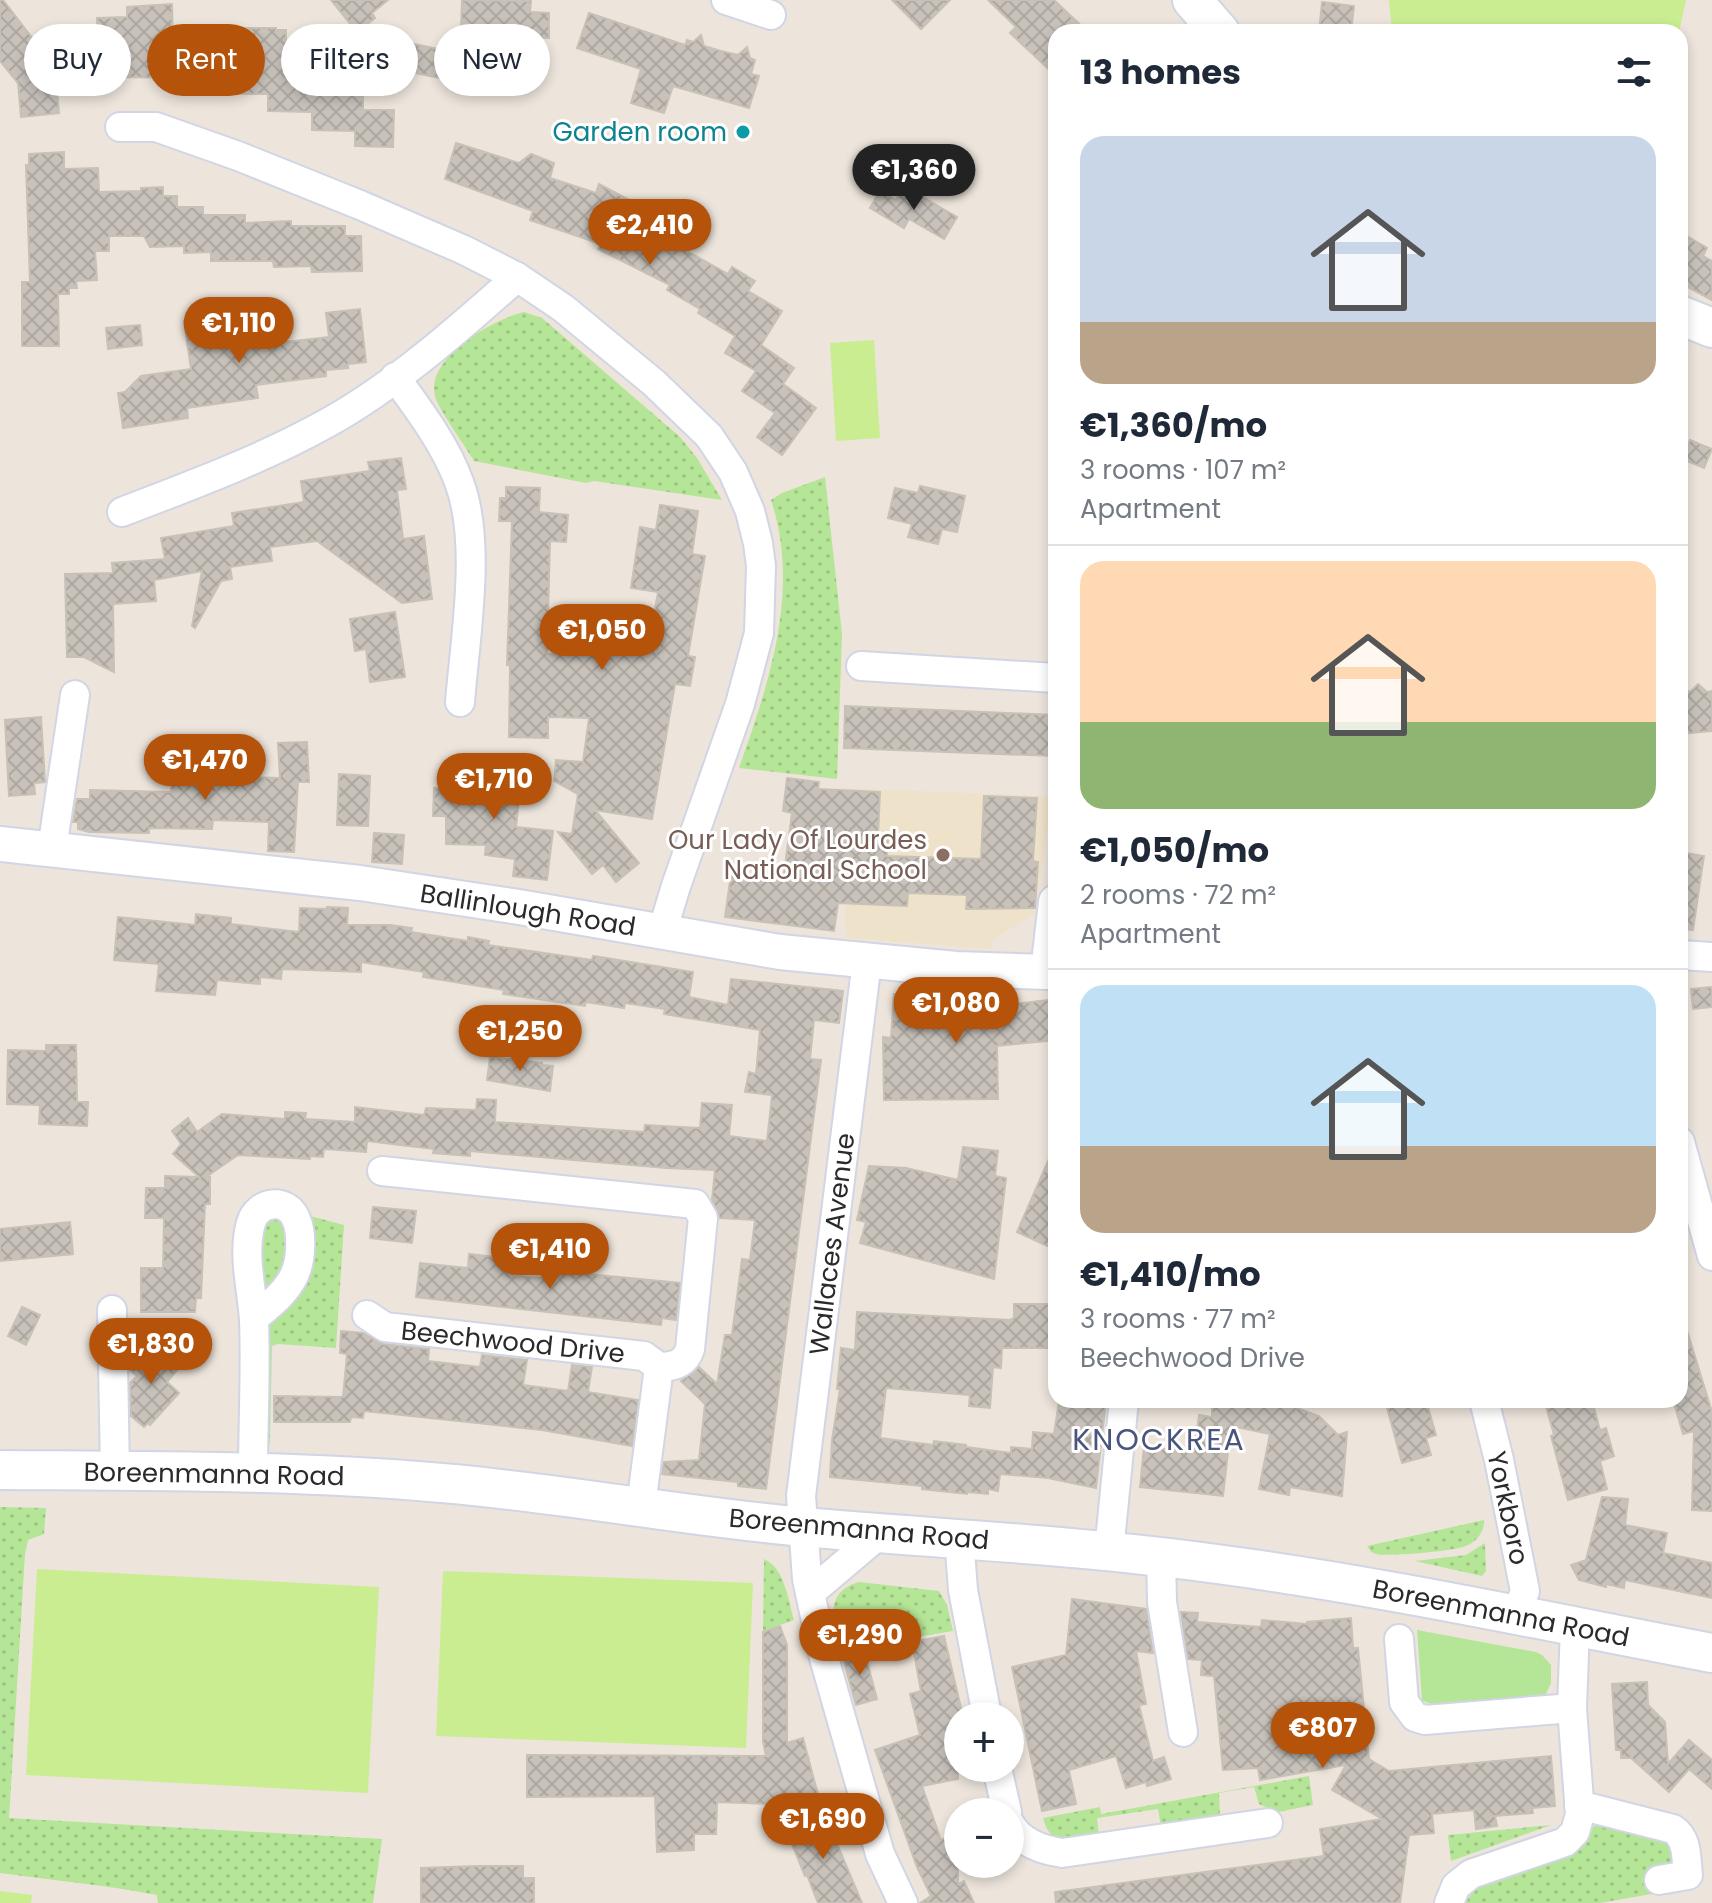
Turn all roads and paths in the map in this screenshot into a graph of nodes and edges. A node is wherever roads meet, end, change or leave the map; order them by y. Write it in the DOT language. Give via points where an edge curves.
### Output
graph roads {
  1 [pos="726,0"];
  2 [pos="1192,0"];
  3 [pos="771,15"];
  4 [pos="1213,24"];
  5 [pos="120,127"];
  6 [pos="517,277"];
  7 [pos="1688,318"];
  8 [pos="1712,328"];
  9 [pos="395,377"];
  10 [pos="122,512"];
  11 [pos="861,666"];
  12 [pos="1048,678"];
  13 [pos="75,695"];
  14 [pos="460,702"];
  15 [pos="0,844"];
  16 [pos="52,849"];
  17 [pos="662,932"];
  18 [pos="1688,956"];
  19 [pos="1712,957"];
  20 [pos="867,961"];
  21 [pos="1048,972"];
  22 [pos="1688,1170"];
  23 [pos="382,1171"];
  24 [pos="1712,1256"];
  25 [pos="112,1310"];
  26 [pos="367,1315"];
  27 [pos="254,1318"];
  28 [pos="659,1367"];
  29 [pos="1123,1408"];
  30 [pos="1486,1408"];
  31 [pos="0,1470"];
  32 [pos="115,1471"];
  33 [pos="253,1474"];
  34 [pos="641,1506"];
  35 [pos="804,1527"];
  36 [pos="882,1532"];
  37 [pos="959,1537"];
  38 [pos="1109,1551"];
  39 [pos="1161,1557"];
  40 [pos="810,1593"];
  41 [pos="1516,1616"];
  42 [pos="1575,1627"];
  43 [pos="1399,1639"];
  44 [pos="1712,1653"];
  45 [pos="984,1702"];
  46 [pos="1572,1708"];
  47 [pos="1183,1732"];
  48 [pos="1579,1805"];
  49 [pos="1268,1823"];
  50 [pos="1024,1837"];
  51 [pos="1659,1880"];
  52 [pos="903,1903"];
  53 [pos="1449,1903"];
  1 -- 3 [label="street"];
  2 -- 4 [label="main road"];
  5 -- 6 [label="street" via="156,127 229,152"];
  6 -- 9 [label="street"];
  6 -- 17 [label="street" via="607,343 709,436 733,472 758,543 761,590 753,660"];
  7 -- 8 [label="main road"];
  9 -- 10 [label="street" via="299,438"];
  9 -- 14 [label="street" via="430,426 465,501 469,570"];
  11 -- 12 [label="street"];
  13 -- 16 [label="street"];
  15 -- 16 [label="street, Ballinlough Road"];
  16 -- 17 [label="street, Ballinlough Road" via="360,883"];
  17 -- 20 [label="street, Ballinlough Road"];
  18 -- 19 [label="street"];
  20 -- 21 [label="street, Ballinlough Road"];
  20 -- 35 [label="street, Wallaces Avenue" via="801,1496"];
  22 -- 24 [label="street"];
  23 -- 28 [label="street, Beechwood Drive" via="695,1204 703,1218 690,1349 679,1364"];
  25 -- 32 [label="street"];
  26 -- 28 [label="street, Beechwood Drive" via="385,1327 644,1356"];
  27 -- 33 [label="street"];
  28 -- 34 [label="street, Beechwood Drive"];
  29 -- 38 [label="street"];
  30 -- 41 [label="street, Yorkboro" via="1525,1591"];
  31 -- 32 [label="main road, Boreenmanna Road"];
  32 -- 33 [label="main road, Boreenmanna Road"];
  33 -- 34 [label="main road, Boreenmanna Road" via="441,1483"];
  34 -- 35 [label="main road, Boreenmanna Road"];
  35 -- 36 [label="main road, Boreenmanna Road"];
  35 -- 40 [label="street, Wallaces Avenue"];
  36 -- 37 [label="main road, Boreenmanna Road"];
  36 -- 40 [label="street"];
  37 -- 38 [label="main road, Boreenmanna Road"];
  37 -- 45 [label="street" via="963,1590"];
  38 -- 39 [label="main road, Boreenmanna Road"];
  39 -- 41 [label="main road, Boreenmanna Road" via="1331,1581"];
  39 -- 47 [label="street" via="1162,1602"];
  40 -- 52 [label="street, Wallaces Avenue" via="877,1842"];
  41 -- 42 [label="main road, Boreenmanna Road"];
  42 -- 44 [label="main road, Boreenmanna Road"];
  42 -- 46 [label="street"];
  43 -- 46 [label="street" via="1404,1702 1415,1717"];
  46 -- 48 [label="street"];
  48 -- 51 [label="street" via="1679,1833 1688,1875"];
  48 -- 53 [label="street" via="1578,1825 1565,1842 1471,1874 1456,1886"];
  49 -- 50 [label="street" via="1062,1853 1034,1846"];
}
